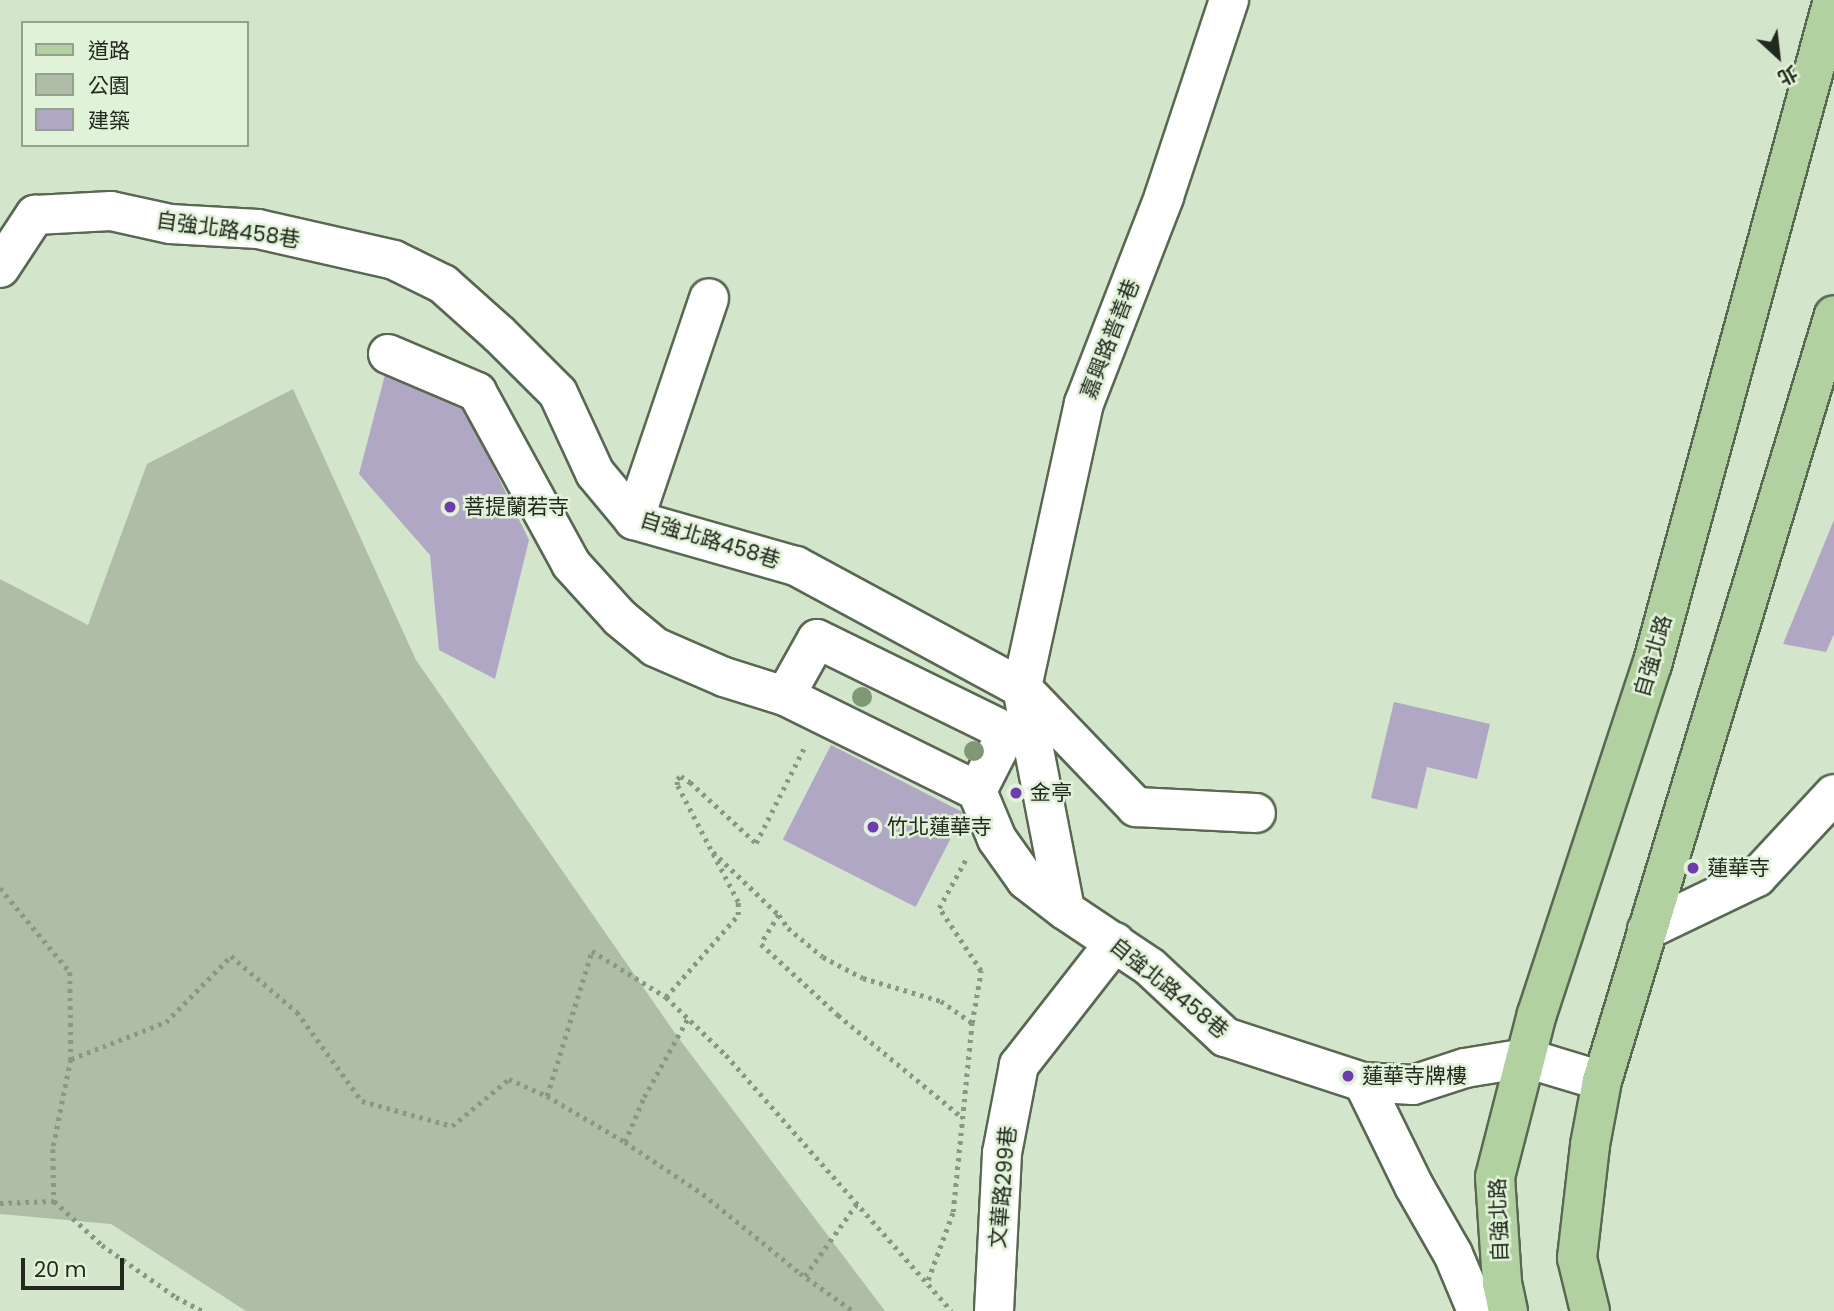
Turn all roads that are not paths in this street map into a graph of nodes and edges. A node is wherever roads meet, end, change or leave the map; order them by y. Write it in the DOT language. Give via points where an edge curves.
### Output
graph roads {
  1 [pos="1229,0"];
  2 [pos="1833,0"];
  3 [pos="0,268"];
  4 [pos="709,298"];
  5 [pos="1834,316"];
  6 [pos="388,354"];
  7 [pos="634,520"];
  8 [pos="1023,688"];
  9 [pos="785,696"];
  10 [pos="977,791"];
  11 [pos="1834,794"];
  12 [pos="1256,813"];
  13 [pos="1065,910"];
  14 [pos="1647,930"];
  15 [pos="1115,942"];
  16 [pos="1525,1058"];
  17 [pos="1602,1081"];
  18 [pos="1363,1082"];
  19 [pos="994,1311"];
  20 [pos="1477,1311"];
  21 [pos="1508,1311"];
  22 [pos="1590,1311"];
  1 -- 8 [label="street, 嘉興路普善巷" via="1164,197 1084,403"];
  2 -- 16 [label="main road, 自強北路" via="1652,665"];
  3 -- 7 [label="street, 自強北路458巷" via="35,215 111,211 170,224 258,229 394,260 443,284 558,393 595,473"];
  4 -- 7 [label="street"];
  5 -- 14 [label="main road"];
  6 -- 9 [label="street" via="477,392 571,564 620,618 655,647 724,677"];
  7 -- 8 [label="street, 自強北路458巷" via="796,566"];
  8 -- 12 [label="street, 自強北路458巷" via="1136,807"];
  8 -- 13 [label="street"];
  9 -- 10 [label="street"];
  9 -- 10 [label="street" via="817,639 1007,732"];
  10 -- 13 [label="street, 自強北路458巷" via="995,834 1026,880"];
  11 -- 14 [label="street" via="1757,877"];
  13 -- 15 [label="street, 自強北路458巷"];
  14 -- 17 [label="main road"];
  15 -- 18 [label="street, 自強北路458巷" via="1150,967 1225,1037"];
  15 -- 19 [label="street, 文華路299巷" via="1019,1065 1002,1153"];
  16 -- 17 [label="street, 自強北路458巷"];
  16 -- 18 [label="street, 自強北路458巷" via="1465,1068 1413,1085"];
  16 -- 21 [label="main road, 自強北路" via="1495,1177"];
  17 -- 22 [label="main road" via="1577,1258"];
  18 -- 20 [label="street" via="1453,1254"];
}
